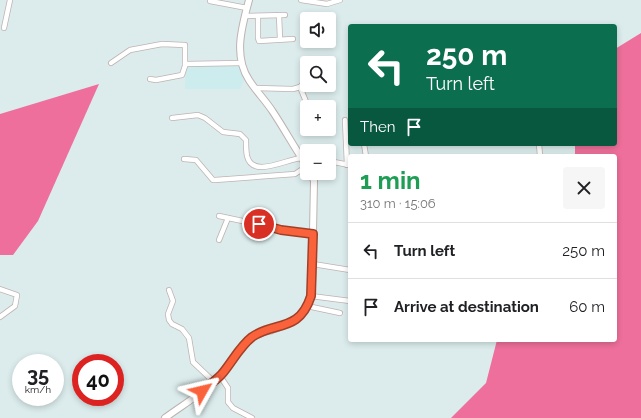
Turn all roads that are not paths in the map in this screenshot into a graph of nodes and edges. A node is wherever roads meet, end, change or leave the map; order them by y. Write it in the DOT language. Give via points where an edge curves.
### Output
graph roads {
  1 [pos="10,0"];
  2 [pos="249,0"];
  3 [pos="301,0"];
  4 [pos="340,0"];
  5 [pos="210,1"];
  6 [pos="247,8"];
  7 [pos="280,15"];
  8 [pos="285,15"];
  9 [pos="245,16"];
  10 [pos="258,16"];
  11 [pos="4,28"];
  12 [pos="280,39"];
  13 [pos="293,39"];
  14 [pos="111,63"];
  15 [pos="242,63"];
  16 [pos="185,64"];
  17 [pos="150,79"];
  18 [pos="300,87"];
  19 [pos="255,88"];
  20 [pos="172,118"];
  21 [pos="345,120"];
  22 [pos="348,127"];
  23 [pos="300,156"];
  24 [pos="184,159"];
  25 [pos="336,162"];
  26 [pos="348,165"];
  27 [pos="300,171"];
  28 [pos="313,180"];
  29 [pos="219,216"];
  30 [pos="228,218"];
  31 [pos="313,234"];
  32 [pos="219,240"];
  33 [pos="313,264"];
  34 [pos="348,270"];
  35 [pos="0,290"];
  36 [pos="169,290"];
  37 [pos="311,296"];
  38 [pos="348,301"];
  39 [pos="307,306"];
  40 [pos="340,314"];
  41 [pos="1,315"];
  42 [pos="220,376"];
  43 [pos="214,382"];
  44 [pos="165,418"];
  45 [pos="252,418"];
  1 -- 11 [label="street"];
  2 -- 6 [label="street"];
  3 -- 4 [label="street" via="327,4"];
  5 -- 6 [label="street"];
  6 -- 9 [label="street"];
  7 -- 8 [label="street"];
  7 -- 10 [label="street"];
  7 -- 12 [label="street"];
  9 -- 10 [label="street"];
  9 -- 15 [label="street" via="241,34"];
  10 -- 12 [label="street" via="259,41"];
  12 -- 13 [label="street"];
  14 -- 16 [label="street" via="130,50 174,43 185,45"];
  15 -- 16 [label="street"];
  15 -- 19 [label="street" via="248,80"];
  16 -- 17 [label="street" via="182,76"];
  18 -- 19 [label="street" via="290,90"];
  19 -- 23 [label="street"];
  20 -- 23 [label="street" via="198,115 223,132 240,134 246,140 247,157 261,167 270,167"];
  21 -- 22 [label="street"];
  24 -- 27 [label="street" via="196,160 213,180 295,174"];
  25 -- 26 [label="street"];
  28 -- 31 [label="street"];
  29 -- 30 [label="street"];
  30 -- 31 [label="street"];
  30 -- 32 [label="street"];
  31 -- 33 [label="street"];
  33 -- 34 [label="street"];
  33 -- 37 [label="street"];
  35 -- 41 [label="street" via="17,295 15,306"];
  36 -- 43 [label="street" via="173,301 168,314 169,320 182,329 189,338 193,362"];
  37 -- 38 [label="street"];
  37 -- 39 [label="street"];
  39 -- 40 [label="street"];
  39 -- 42 [label="street" via="291,323 250,338"];
  42 -- 43 [label="street"];
  42 -- 45 [label="street" via="228,388 228,402 233,408"];
  43 -- 44 [label="street"];
}
